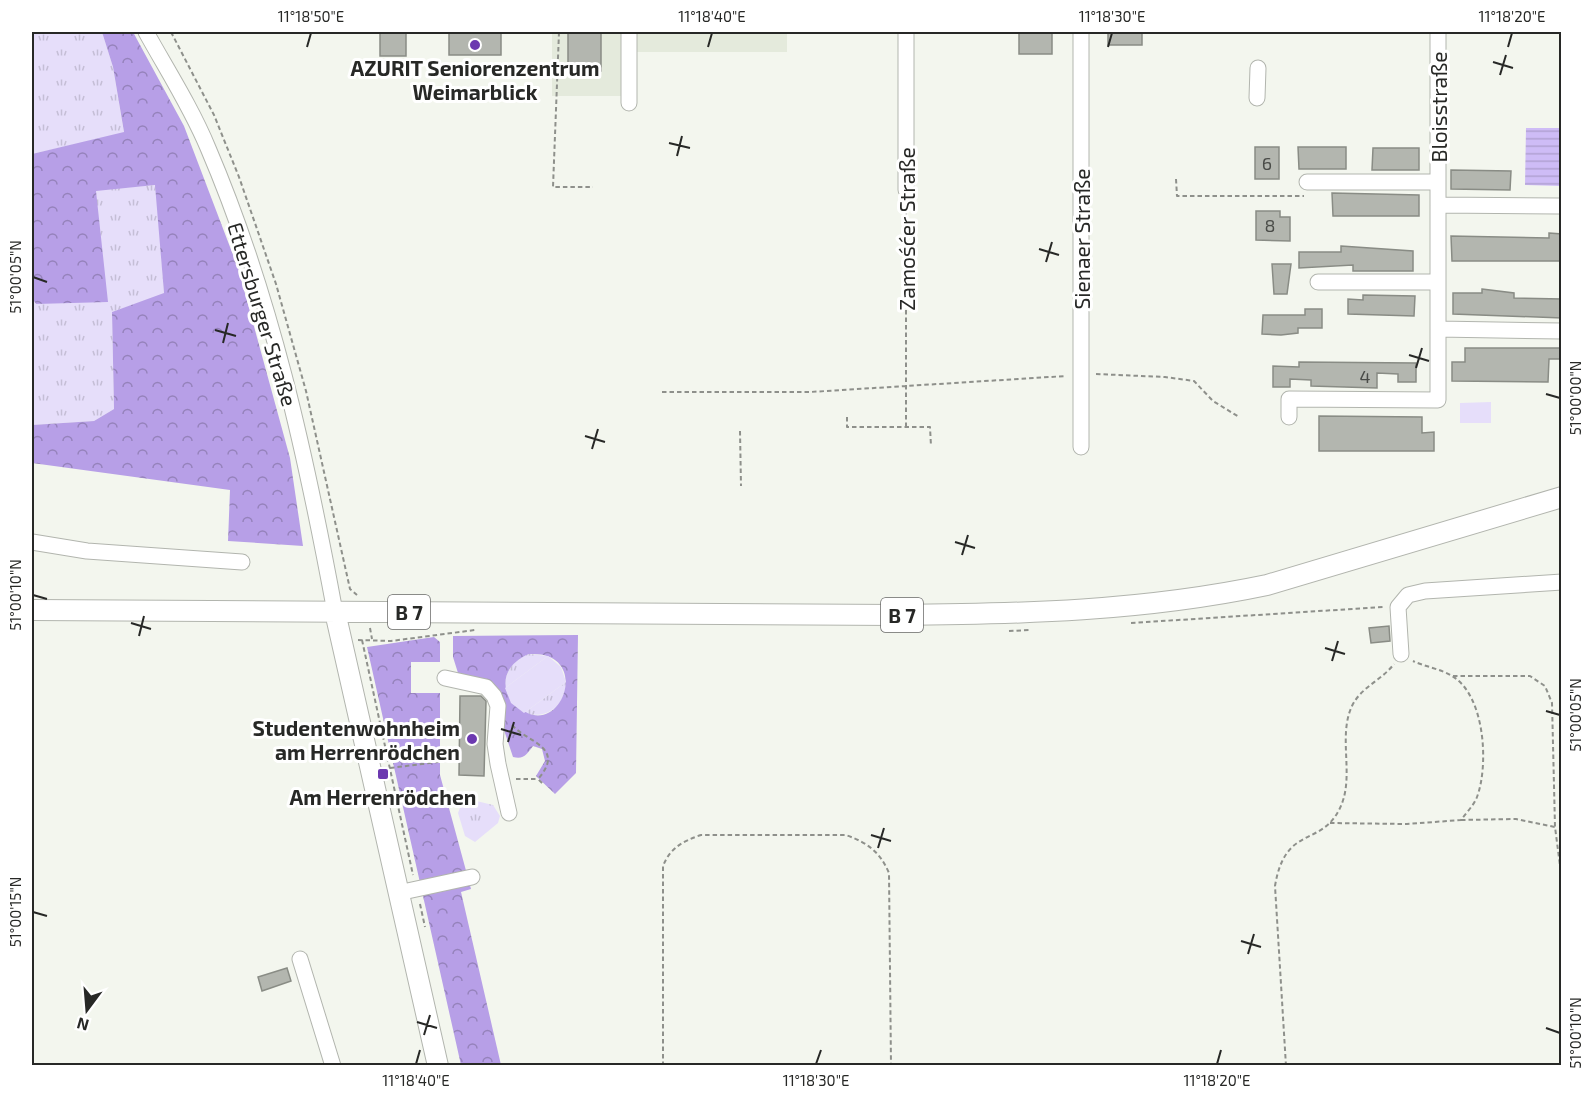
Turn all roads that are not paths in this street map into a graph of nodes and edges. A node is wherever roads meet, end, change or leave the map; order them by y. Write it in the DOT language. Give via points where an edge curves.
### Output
graph roads {
  1 [pos="146,32"];
  2 [pos="628,32"];
  3 [pos="906,32"];
  4 [pos="1081,32"];
  5 [pos="1438,32"];
  6 [pos="1258,68"];
  7 [pos="1257,98"];
  8 [pos="629,103"];
  9 [pos="1307,182"];
  10 [pos="1438,182"];
  11 [pos="906,190"];
  12 [pos="1438,205"];
  13 [pos="1559,206"];
  14 [pos="1318,282"];
  15 [pos="1438,282"];
  16 [pos="1438,330"];
  17 [pos="1562,331"];
  18 [pos="1289,417"];
  19 [pos="1081,447"];
  20 [pos="1562,497"];
  21 [pos="32,542"];
  22 [pos="242,562"];
  23 [pos="1562,582"];
  24 [pos="32,610"];
  25 [pos="335,612"];
  26 [pos="1401,654"];
  27 [pos="445,678"];
  28 [pos="509,813"];
  29 [pos="472,877"];
  30 [pos="407,891"];
  31 [pos="300,959"];
  32 [pos="332,1065"];
  33 [pos="438,1065"];
  1 -- 25 [label="street, Ettersburger Straße" via="208,147 264,306 285,380"];
  2 -- 8 [label="street"];
  3 -- 11 [label="street, Zamośćer Straße"];
  4 -- 19 [label="street, Sienaer Straße"];
  5 -- 10 [label="street, Bloisstraße"];
  6 -- 7 [label="street"];
  9 -- 10 [label="street, Bloisstraße"];
  10 -- 12 [label="street, Bloisstraße"];
  12 -- 13 [label="street"];
  12 -- 15 [label="street, Bloisstraße"];
  14 -- 15 [label="street"];
  15 -- 16 [label="street, Bloisstraße"];
  16 -- 17 [label="street"];
  16 -- 18 [label="street, Bloisstraße" via="1438,400 1289,399"];
  20 -- 25 [label="main road, B 7" via="1267,585 1127,608 897,615"];
  21 -- 22 [label="street"];
  23 -- 26 [label="street" via="1408,595 1398,607"];
  24 -- 25 [label="main road, B 7"];
  25 -- 30 [label="main road"];
  27 -- 28 [label="street" via="486,687 494,696 498,706 495,744"];
  29 -- 30 [label="street"];
  30 -- 33 [label="main road"];
  31 -- 32 [label="street"];
}
